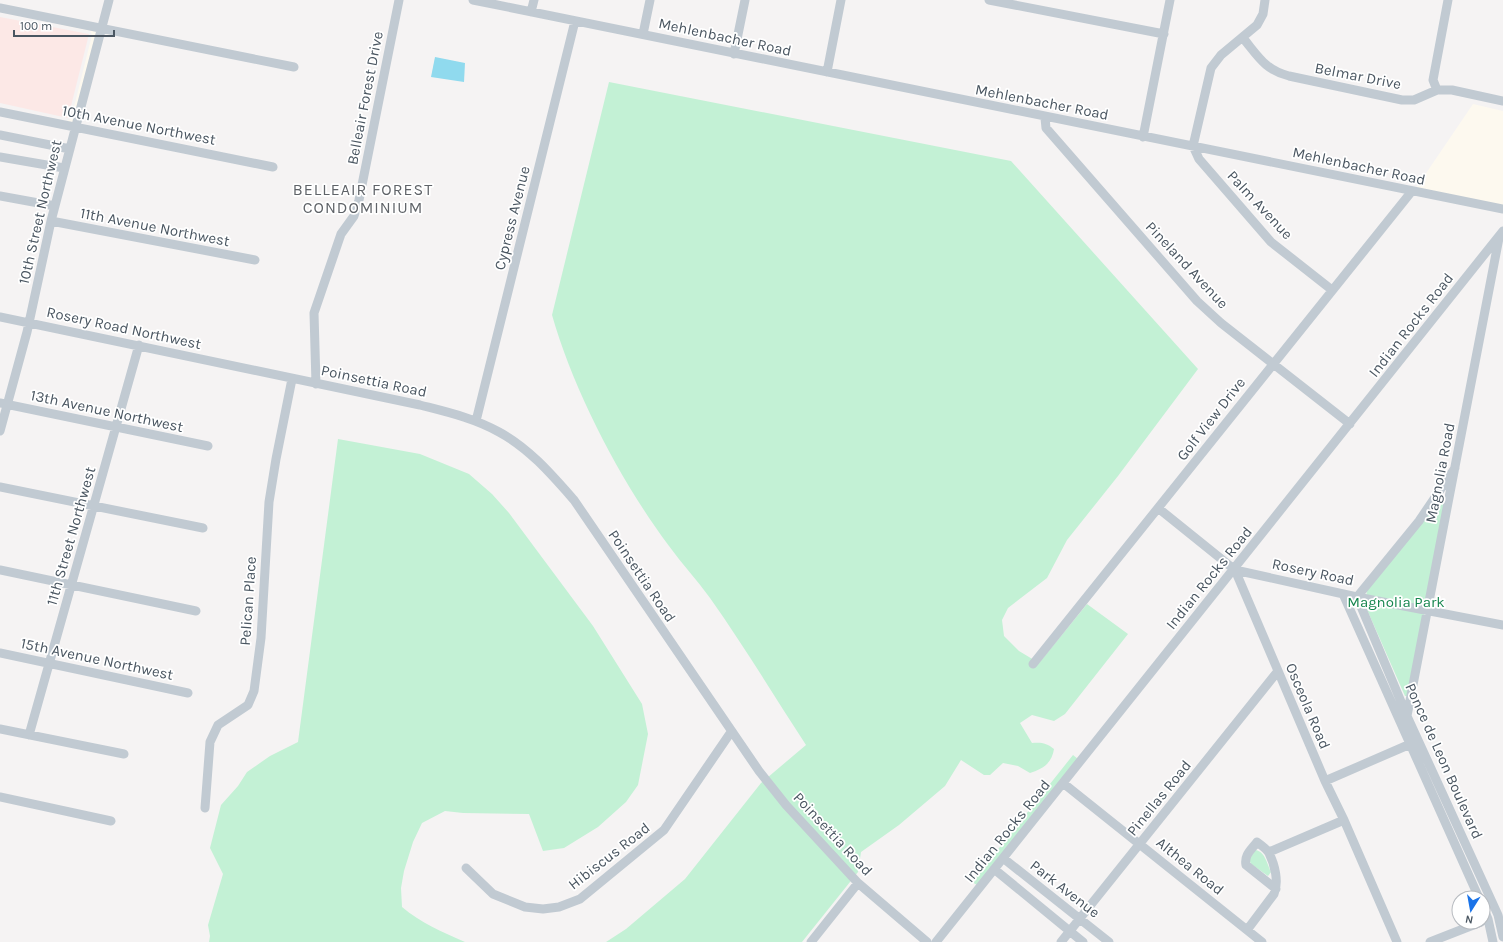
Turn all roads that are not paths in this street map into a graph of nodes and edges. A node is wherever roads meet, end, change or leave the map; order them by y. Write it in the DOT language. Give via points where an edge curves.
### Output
graph roads {
  1 [pos="109,0"];
  2 [pos="399,0"];
  3 [pos="472,0"];
  4 [pos="534,0"];
  5 [pos="650,0"];
  6 [pos="745,0"];
  7 [pos="841,0"];
  8 [pos="989,0"];
  9 [pos="1170,0"];
  10 [pos="1265,0"];
  11 [pos="1448,0"];
  12 [pos="0,8"];
  13 [pos="531,12"];
  14 [pos="575,21"];
  15 [pos="101,28"];
  16 [pos="643,34"];
  17 [pos="1164,34"];
  18 [pos="1243,38"];
  19 [pos="734,54"];
  20 [pos="294,67"];
  21 [pos="827,72"];
  22 [pos="1437,90"];
  23 [pos="1503,101"];
  24 [pos="0,112"];
  25 [pos="1045,118"];
  26 [pos="75,127"];
  27 [pos="0,135"];
  28 [pos="1143,137"];
  29 [pos="1193,146"];
  30 [pos="70,149"];
  31 [pos="0,157"];
  32 [pos="273,167"];
  33 [pos="64,168"];
  34 [pos="1412,191"];
  35 [pos="0,196"];
  36 [pos="55,206"];
  37 [pos="1503,210"];
  38 [pos="51,221"];
  39 [pos="1501,233"];
  40 [pos="255,260"];
  41 [pos="1332,290"];
  42 [pos="0,317"];
  43 [pos="30,323"];
  44 [pos="139,345"];
  45 [pos="1273,364"];
  46 [pos="243,367"];
  47 [pos="292,379"];
  48 [pos="316,384"];
  49 [pos="4,404"];
  50 [pos="476,421"];
  51 [pos="1350,424"];
  52 [pos="117,427"];
  53 [pos="0,431"];
  54 [pos="208,446"];
  55 [pos="1455,468"];
  56 [pos="0,487"];
  57 [pos="94,506"];
  58 [pos="1158,508"];
  59 [pos="204,528"];
  60 [pos="0,570"];
  61 [pos="1235,570"];
  62 [pos="72,584"];
  63 [pos="1342,594"];
  64 [pos="1357,596"];
  65 [pos="196,611"];
  66 [pos="1428,611"];
  67 [pos="1503,625"];
  68 [pos="0,653"];
  69 [pos="50,663"];
  70 [pos="1033,664"];
  71 [pos="1278,671"];
  72 [pos="188,693"];
  73 [pos="1407,716"];
  74 [pos="0,729"];
  75 [pos="731,732"];
  76 [pos="29,735"];
  77 [pos="1419,740"];
  78 [pos="1410,744"];
  79 [pos="124,754"];
  80 [pos="1325,781"];
  81 [pos="1063,783"];
  82 [pos="0,797"];
  83 [pos="205,808"];
  84 [pos="1344,820"];
  85 [pos="111,821"];
  86 [pos="1140,844"];
  87 [pos="1269,852"];
  88 [pos="1003,858"];
  89 [pos="466,868"];
  90 [pos="994,869"];
  91 [pos="858,883"];
  92 [pos="1276,889"];
  93 [pos="1475,890"];
  94 [pos="1501,914"];
  95 [pos="1080,918"];
  96 [pos="1491,918"];
  97 [pos="1248,930"];
  98 [pos="1461,930"];
  99 [pos="1487,930"];
  100 [pos="1070,931"];
  101 [pos="1503,937"];
  102 [pos="810,942"];
  103 [pos="927,942"];
  104 [pos="936,942"];
  105 [pos="1061,942"];
  106 [pos="1083,942"];
  107 [pos="1109,942"];
  108 [pos="1262,942"];
  109 [pos="1397,942"];
  110 [pos="1430,942"];
  111 [pos="1492,942"];
  1 -- 15 [label="street, 10th Street Northwest"];
  2 -- 48 [label="street, Belleair Forest Drive" via="359,200 354,216 341,234 314,313"];
  3 -- 13 [label="street, Mehlenbacher Road"];
  4 -- 13 [label="street"];
  5 -- 16 [label="street"];
  6 -- 19 [label="street"];
  7 -- 21 [label="street"];
  8 -- 17 [label="street"];
  9 -- 17 [label="street"];
  10 -- 18 [label="street" via="1257,25"];
  11 -- 22 [label="street" via="1433,80"];
  12 -- 15 [label="street"];
  13 -- 14 [label="street, Mehlenbacher Road"];
  14 -- 16 [label="street, Mehlenbacher Road"];
  14 -- 50 [label="street, Cypress Avenue"];
  15 -- 20 [label="street"];
  15 -- 26 [label="street, 10th Street Northwest"];
  16 -- 19 [label="street, Mehlenbacher Road"];
  17 -- 28 [label="street"];
  18 -- 22 [label="street, Belmar Drive" via="1265,65 1276,73 1402,100 1414,100"];
  18 -- 29 [label="street" via="1211,68"];
  19 -- 21 [label="street, Mehlenbacher Road"];
  21 -- 25 [label="street, Mehlenbacher Road"];
  22 -- 23 [label="street, Belmar Drive" via="1452,90"];
  24 -- 26 [label="street, 10th Avenue Northwest"];
  25 -- 28 [label="street, Mehlenbacher Road"];
  25 -- 45 [label="street, Pineland Avenue" via="1046,128 1197,301"];
  26 -- 30 [label="street, 10th Street Northwest"];
  26 -- 32 [label="street, 10th Avenue Northwest"];
  27 -- 30 [label="street"];
  28 -- 29 [label="street, Mehlenbacher Road"];
  29 -- 34 [label="street, Mehlenbacher Road"];
  29 -- 41 [label="street, Palm Avenue" via="1199,159 1271,242"];
  30 -- 33 [label="street, 10th Street Northwest"];
  31 -- 33 [label="street"];
  33 -- 36 [label="street, 10th Street Northwest"];
  34 -- 37 [label="street, Mehlenbacher Road"];
  34 -- 41 [label="street, Golf View Drive"];
  35 -- 36 [label="street"];
  36 -- 38 [label="street, 10th Street Northwest"];
  38 -- 40 [label="street, 11th Avenue Northwest"];
  38 -- 43 [label="street, 10th Street Northwest"];
  39 -- 51 [label="street, Indian Rocks Road"];
  39 -- 55 [label="street, Magnolia Road"];
  41 -- 45 [label="street, Golf View Drive"];
  42 -- 43 [label="street, Rosery Road Northwest"];
  43 -- 44 [label="street, Rosery Road Northwest"];
  43 -- 49 [label="street, 10th Street Northwest"];
  44 -- 46 [label="street, Rosery Road Northwest"];
  44 -- 52 [label="street, 11th Street Northwest"];
  45 -- 51 [label="street, Pineland Avenue"];
  45 -- 58 [label="street, Golf View Drive"];
  46 -- 47 [label="street, Poinsettia Road"];
  47 -- 48 [label="street, Poinsettia Road"];
  47 -- 83 [label="street, Pelican Place" via="269,502 261,638 254,691 248,705 218,725 210,742"];
  48 -- 50 [label="street, Poinsettia Road" via="420,404"];
  49 -- 52 [label="street, 13th Avenue Northwest"];
  49 -- 53 [label="street, 10th Street Northwest"];
  50 -- 75 [label="street, Poinsettia Road" via="517,443 546,468 574,500"];
  51 -- 61 [label="street, Indian Rocks Road"];
  52 -- 54 [label="street, 13th Avenue Northwest"];
  52 -- 57 [label="street, 11th Street Northwest"];
  55 -- 64 [label="street" via="1419,521"];
  55 -- 66 [label="street, Magnolia Road"];
  56 -- 57 [label="street"];
  57 -- 59 [label="street"];
  57 -- 62 [label="street, 11th Street Northwest"];
  58 -- 61 [label="street, Osceola Road"];
  58 -- 70 [label="street, Golf View Drive"];
  60 -- 62 [label="street"];
  61 -- 63 [label="street, Rosery Road"];
  61 -- 71 [label="street, Osceola Road"];
  61 -- 81 [label="street, Indian Rocks Road"];
  62 -- 65 [label="street"];
  62 -- 69 [label="street, 11th Street Northwest"];
  63 -- 64 [label="street, Rosery Road"];
  63 -- 78 [label="street, Ponce de Leon Boulevard"];
  64 -- 66 [label="street, Rosery Road"];
  64 -- 73 [label="street, Ponce de Leon Boulevard"];
  66 -- 67 [label="street, Rosery Road"];
  66 -- 73 [label="street, Magnolia Road"];
  68 -- 69 [label="street, 15th Avenue Northwest"];
  69 -- 72 [label="street, 15th Avenue Northwest"];
  69 -- 76 [label="street, 11th Street Northwest"];
  71 -- 80 [label="street, Osceola Road"];
  71 -- 86 [label="street, Pinellas Road"];
  73 -- 77 [label="street, Ponce de Leon Boulevard"];
  74 -- 76 [label="street"];
  75 -- 89 [label="street, Hibiscus Road" via="664,830 580,899 559,907 525,907 493,894"];
  75 -- 91 [label="street, Poinsettia Road" via="786,805"];
  76 -- 79 [label="street"];
  77 -- 78 [label="street"];
  77 -- 94 [label="street, Ponce de Leon Boulevard"];
  78 -- 80 [label="street"];
  78 -- 93 [label="street, Ponce de Leon Boulevard"];
  80 -- 84 [label="street, Osceola Road"];
  81 -- 86 [label="street, Althea Road"];
  81 -- 88 [label="street, Indian Rocks Road"];
  82 -- 85 [label="street"];
  84 -- 87 [label="street"];
  84 -- 109 [label="street, Osceola Road"];
  86 -- 95 [label="street, Pinellas Road"];
  86 -- 97 [label="street, Althea Road"];
  87 -- 92 [label="street" via="1277,880"];
  87 -- 92 [label="street" via="1257,842 1245,860 1246,865"];
  88 -- 90 [label="street, Indian Rocks Road"];
  88 -- 95 [label="street, Park Avenue"];
  90 -- 100 [label="street, Park Avenue"];
  90 -- 104 [label="street, Indian Rocks Road"];
  91 -- 102 [label="street"];
  91 -- 103 [label="street, Poinsettia Road"];
  92 -- 97 [label="street"];
  94 -- 96 [label="street"];
  94 -- 101 [label="street, Ponce de Leon Boulevard"];
  95 -- 100 [label="street, Pinellas Road"];
  95 -- 107 [label="street, Park Avenue"];
  97 -- 108 [label="street, Althea Road"];
  98 -- 110 [label="street"];
  99 -- 111 [label="street"];
  100 -- 105 [label="street, Pinellas Road"];
  100 -- 106 [label="street, Park Avenue"];
}
